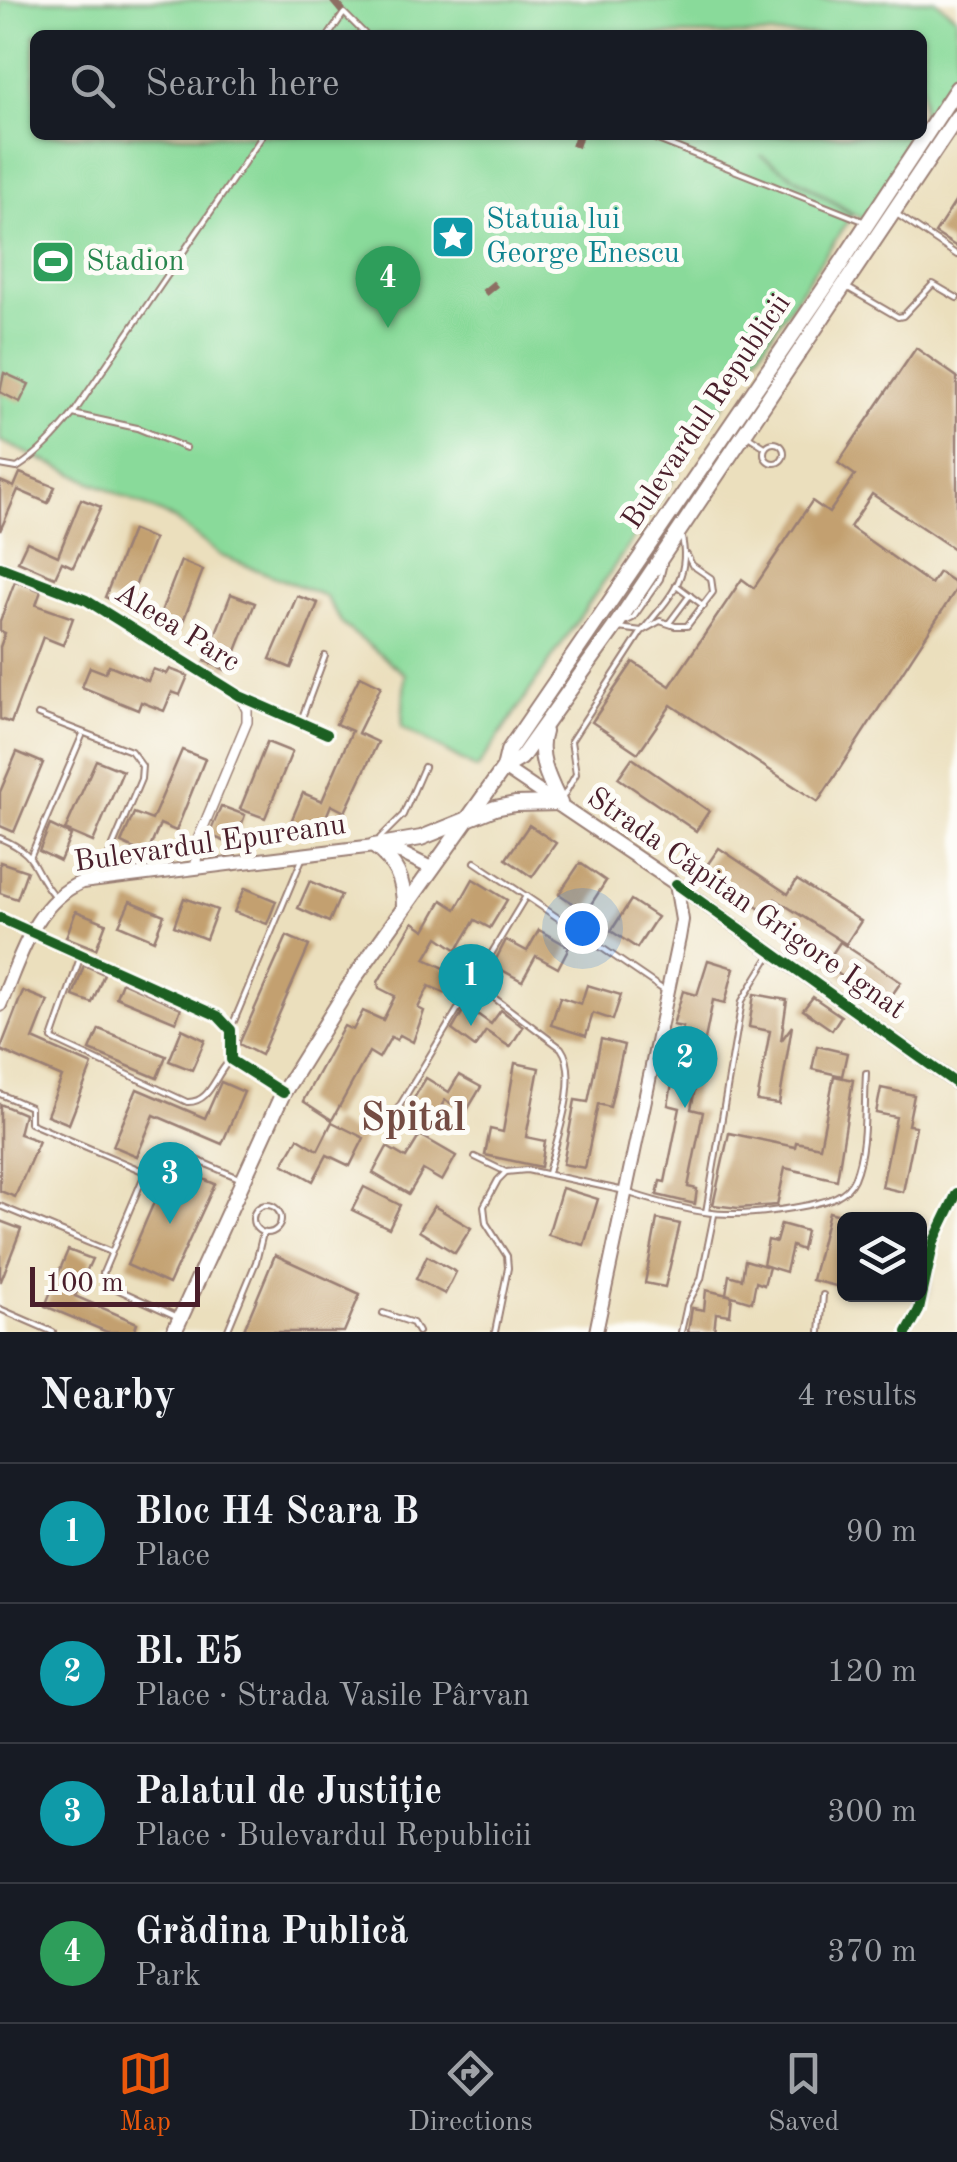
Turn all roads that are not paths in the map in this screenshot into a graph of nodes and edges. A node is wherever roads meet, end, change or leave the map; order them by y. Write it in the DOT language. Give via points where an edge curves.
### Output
graph roads {
  1 [pos="332,30"];
  2 [pos="361,30"];
  3 [pos="957,88"];
  4 [pos="957,118"];
  5 [pos="927,134"];
  6 [pos="260,140"];
  7 [pos="658,140"];
  8 [pos="923,140"];
  9 [pos="894,212"];
  10 [pos="868,223"];
  11 [pos="957,256"];
  12 [pos="844,285"];
  13 [pos="957,298"];
  14 [pos="73,414"];
  15 [pos="744,434"];
  16 [pos="765,447"];
  17 [pos="186,448"];
  18 [pos="0,464"];
  19 [pos="680,530"];
  20 [pos="687,554"];
  21 [pos="0,567"];
  22 [pos="676,586"];
  23 [pos="690,596"];
  24 [pos="704,606"];
  25 [pos="670,624"];
  26 [pos="614,628"];
  27 [pos="642,631"];
  28 [pos="325,656"];
  29 [pos="240,696"];
  30 [pos="38,715"];
  31 [pos="300,722"];
  32 [pos="547,722"];
  33 [pos="83,734"];
  34 [pos="326,734"];
  35 [pos="424,767"];
  36 [pos="504,768"];
  37 [pos="560,804"];
  38 [pos="468,818"];
  39 [pos="0,838"];
  40 [pos="374,846"];
  41 [pos="31,855"];
  42 [pos="304,855"];
  43 [pos="475,862"];
  44 [pos="196,868"];
  45 [pos="431,868"];
  46 [pos="98,879"];
  47 [pos="676,884"];
  48 [pos="526,896"];
  49 [pos="56,897"];
  50 [pos="404,906"];
  51 [pos="0,918"];
  52 [pos="32,933"];
  53 [pos="82,953"];
  54 [pos="771,953"];
  55 [pos="473,982"];
  56 [pos="667,992"];
  57 [pos="0,1005"];
  58 [pos="230,1030"];
  59 [pos="231,1060"];
  60 [pos="866,1073"];
  61 [pos="957,1084"];
  62 [pos="283,1093"];
  63 [pos="0,1094"];
  64 [pos="388,1125"];
  65 [pos="475,1157"];
  66 [pos="145,1172"];
  67 [pos="506,1172"];
  68 [pos="548,1173"];
  69 [pos="242,1180"];
  70 [pos="626,1192"];
  71 [pos="957,1193"];
  72 [pos="0,1206"];
  73 [pos="706,1214"];
  74 [pos="714,1214"];
  75 [pos="262,1232"];
  76 [pos="111,1252"];
  77 [pos="823,1295"];
  78 [pos="0,1309"];
  79 [pos="383,1313"];
  80 [pos="177,1325"];
  81 [pos="53,1332"];
  82 [pos="227,1332"];
  83 [pos="418,1332"];
  84 [pos="495,1332"];
  85 [pos="596,1332"];
  86 [pos="681,1332"];
  87 [pos="820,1332"];
  88 [pos="907,1332"];
  1 -- 2 [label="lane" via="344,13"];
  3 -- 5 [label="main road, Bulevardul Republicii"];
  4 -- 9 [label="main road, Bulevardul Republicii"];
  6 -- 14 [label="lane"];
  7 -- 10 [label="lane"];
  8 -- 10 [label="main road, Bulevardul Republicii"];
  9 -- 11 [label="lane"];
  9 -- 12 [label="main road, Bulevardul Republicii"];
  10 -- 36 [label="main road, Bulevardul Republicii" via="518,736"];
  12 -- 13 [label="lane" via="898,317 933,284"];
  12 -- 15 [label="main road, Bulevardul Republicii"];
  14 -- 17 [label="lane"];
  14 -- 18 [label="lane" via="29,461 17,468"];
  15 -- 16 [label="lane"];
  15 -- 19 [label="main road, Bulevardul Republicii"];
  16 -- 16 [label="lane" via="782,446 783,459 766,460"];
  19 -- 20 [label="lane"];
  19 -- 26 [label="main road, Bulevardul Republicii"];
  20 -- 22 [label="lane"];
  20 -- 24 [label="lane" via="714,582"];
  21 -- 29 [label="street, Aleea Parc" via="86,600"];
  22 -- 23 [label="lane"];
  22 -- 27 [label="lane"];
  23 -- 24 [label="lane"];
  23 -- 25 [label="lane"];
  24 -- 25 [label="lane" via="687,626"];
  25 -- 27 [label="lane" via="660,620"];
  26 -- 27 [label="lane"];
  26 -- 32 [label="main road, Bulevardul Republicii"];
  27 -- 37 [label="lane" via="571,741 576,774"];
  28 -- 31 [label="lane"];
  29 -- 31 [label="street, Aleea Parc"];
  29 -- 44 [label="street" via="247,722 197,842"];
  30 -- 33 [label="lane"];
  31 -- 34 [label="street, Aleea Parc"];
  32 -- 36 [label="main road, Bulevardul Republicii" via="521,758"];
  32 -- 37 [label="main road" via="543,758"];
  33 -- 41 [label="lane"];
  33 -- 46 [label="lane" via="131,751 142,766"];
  35 -- 40 [label="lane" via="403,816"];
  36 -- 37 [label="main road, Strada Căpitan Grigore Ignat"];
  36 -- 38 [label="main road, Bulevardul Republicii"];
  37 -- 38 [label="main road" via="516,804"];
  37 -- 47 [label="main road, Strada Căpitan Grigore Ignat"];
  38 -- 40 [label="main road" via="421,838"];
  38 -- 45 [label="main road, Bulevardul Republicii"];
  39 -- 41 [label="lane"];
  40 -- 42 [label="main road, Bulevardul Epureanu"];
  40 -- 45 [label="main road, Bulevardul Epureanu"];
  40 -- 50 [label="main road" via="398,870"];
  41 -- 49 [label="lane"];
  42 -- 44 [label="main road, Bulevardul Epureanu"];
  42 -- 58 [label="lane"];
  43 -- 48 [label="lane"];
  44 -- 46 [label="main road, Bulevardul Epureanu"];
  45 -- 50 [label="main road, Bulevardul Republicii"];
  46 -- 49 [label="main road, Bulevardul Epureanu"];
  47 -- 54 [label="main road, Strada Căpitan Grigore Ignat"];
  47 -- 56 [label="main road" via="682,920"];
  48 -- 55 [label="lane"];
  48 -- 56 [label="lane"];
  49 -- 52 [label="main road, Bulevardul Epureanu"];
  50 -- 62 [label="main road, Bulevardul Republicii"];
  51 -- 52 [label="street"];
  52 -- 53 [label="street"];
  52 -- 57 [label="main road, Bulevardul Epureanu"];
  53 -- 58 [label="street" via="218,1016"];
  53 -- 59 [label="lane" via="52,1039 187,1102 205,1099"];
  54 -- 61 [label="main road, Strada Căpitan Grigore Ignat"];
  54 -- 73 [label="lane" via="742,1001"];
  55 -- 64 [label="lane"];
  55 -- 68 [label="lane" via="567,1056 570,1078"];
  56 -- 70 [label="main road"];
  58 -- 59 [label="street"];
  59 -- 62 [label="street"];
  60 -- 74 [label="lane" via="859,1160 841,1195 768,1213"];
  62 -- 69 [label="main road, Bulevardul Republicii"];
  63 -- 66 [label="lane" via="30,1107 30,1122"];
  65 -- 67 [label="lane"];
  66 -- 69 [label="lane" via="154,1152 171,1149"];
  66 -- 76 [label="lane"];
  67 -- 68 [label="lane"];
  67 -- 84 [label="lane" via="484,1206 486,1223 507,1256"];
  68 -- 70 [label="lane"];
  69 -- 80 [label="main road, Bulevardul Republicii"];
  70 -- 73 [label="lane"];
  70 -- 85 [label="main road"];
  71 -- 88 [label="street" via="934,1241 919,1310"];
  72 -- 76 [label="lane"];
  73 -- 74 [label="lane"];
  74 -- 86 [label="lane"];
  75 -- 75 [label="lane" via="276,1230 280,1222 269,1206 254,1214"];
  75 -- 82 [label="lane"];
  76 -- 80 [label="lane" via="103,1273 108,1284"];
  77 -- 87 [label="lane"];
  78 -- 81 [label="lane"];
  79 -- 83 [label="lane" via="413,1323"];
}
